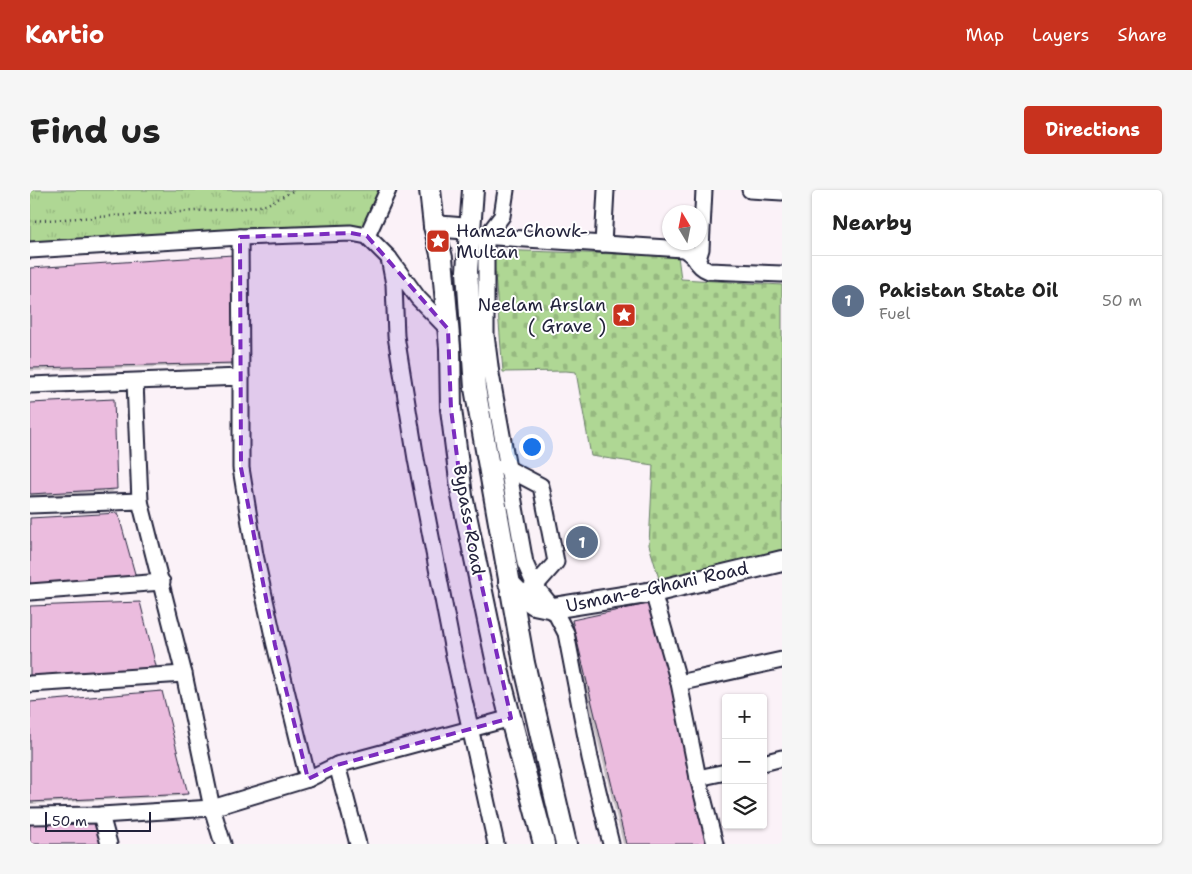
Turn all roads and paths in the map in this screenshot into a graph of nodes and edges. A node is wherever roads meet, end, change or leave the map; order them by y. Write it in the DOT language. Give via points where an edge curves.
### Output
graph roads {
  1 [pos="295,190"];
  2 [pos="388,190"];
  3 [pos="430,190"];
  4 [pos="473,190"];
  5 [pos="506,190"];
  6 [pos="606,190"];
  7 [pos="704,190"];
  8 [pos="750,190"];
  9 [pos="782,192"];
  10 [pos="30,222"];
  11 [pos="434,226"];
  12 [pos="475,234"];
  13 [pos="367,236"];
  14 [pos="240,237"];
  15 [pos="603,244"];
  16 [pos="30,250"];
  17 [pos="389,258"];
  18 [pos="697,262"];
  19 [pos="782,274"];
  20 [pos="448,329"];
  21 [pos="241,377"];
  22 [pos="135,382"];
  23 [pos="30,385"];
  24 [pos="488,459"];
  25 [pos="508,468"];
  26 [pos="140,501"];
  27 [pos="30,505"];
  28 [pos="782,561"];
  29 [pos="162,582"];
  30 [pos="522,588"];
  31 [pos="30,592"];
  32 [pos="653,592"];
  33 [pos="553,608"];
  34 [pos="782,660"];
  35 [pos="184,674"];
  36 [pos="679,683"];
  37 [pos="30,684"];
  38 [pos="510,718"];
  39 [pos="470,728"];
  40 [pos="782,758"];
  41 [pos="767,762"];
  42 [pos="337,765"];
  43 [pos="722,773"];
  44 [pos="698,778"];
  45 [pos="308,779"];
  46 [pos="212,808"];
  47 [pos="100,815"];
  48 [pos="30,816"];
  49 [pos="109,844"];
  50 [pos="223,844"];
  51 [pos="358,844"];
  52 [pos="496,844"];
  53 [pos="544,844"];
  54 [pos="566,844"];
  55 [pos="611,844"];
  56 [pos="715,844"];
  1 -- 10 [label="path" via="259,206"];
  2 -- 13 [label="street"];
  3 -- 11 [label="main road, Bypass Road"];
  4 -- 12 [label="main road"];
  5 -- 12 [label="street" via="502,216"];
  6 -- 15 [label="street"];
  7 -- 18 [label="street" via="701,249"];
  8 -- 9 [label="street"];
  11 -- 12 [label="main road"];
  11 -- 20 [label="main road, Bypass Road" via="442,258"];
  12 -- 15 [label="street"];
  12 -- 24 [label="main road" via="467,271 475,388"];
  12 -- 25 [label="street" via="491,374"];
  13 -- 14 [label="street" via="351,233"];
  13 -- 17 [label="street"];
  14 -- 16 [label="street"];
  14 -- 21 [label="street"];
  15 -- 18 [label="street" via="683,249 691,252"];
  17 -- 20 [label="street" via="418,298"];
  17 -- 39 [label="street" via="394,284 396,336 416,459"];
  18 -- 19 [label="street" via="702,269 709,271"];
  20 -- 38 [label="main road, Bypass Road" via="451,409 462,496"];
  21 -- 22 [label="street"];
  21 -- 45 [label="street" via="241,468 255,555"];
  22 -- 23 [label="street"];
  22 -- 26 [label="street"];
  24 -- 25 [label="street"];
  24 -- 30 [label="main road"];
  25 -- 30 [label="street" via="525,563"];
  25 -- 30 [label="street" via="541,486 556,562"];
  26 -- 27 [label="street"];
  26 -- 29 [label="street"];
  28 -- 32 [label="main road, Usman-e-Ghani Road"];
  29 -- 31 [label="street"];
  29 -- 35 [label="street"];
  30 -- 33 [label="main road, Usman-e-Ghani Road" via="534,604"];
  30 -- 54 [label="main road" via="524,663"];
  32 -- 33 [label="main road, Usman-e-Ghani Road"];
  32 -- 36 [label="street"];
  33 -- 55 [label="street" via="569,642 590,758"];
  34 -- 36 [label="street"];
  35 -- 37 [label="street"];
  35 -- 46 [label="street"];
  36 -- 44 [label="street"];
  38 -- 39 [label="street"];
  38 -- 53 [label="main road, Bypass Road"];
  39 -- 42 [label="street"];
  39 -- 52 [label="street"];
  40 -- 41 [label="street"];
  42 -- 45 [label="street"];
  42 -- 51 [label="street"];
  43 -- 44 [label="street"];
  44 -- 56 [label="street"];
  45 -- 46 [label="street"];
  46 -- 47 [label="street"];
  46 -- 50 [label="street"];
  47 -- 48 [label="street"];
  47 -- 49 [label="street"];
}
